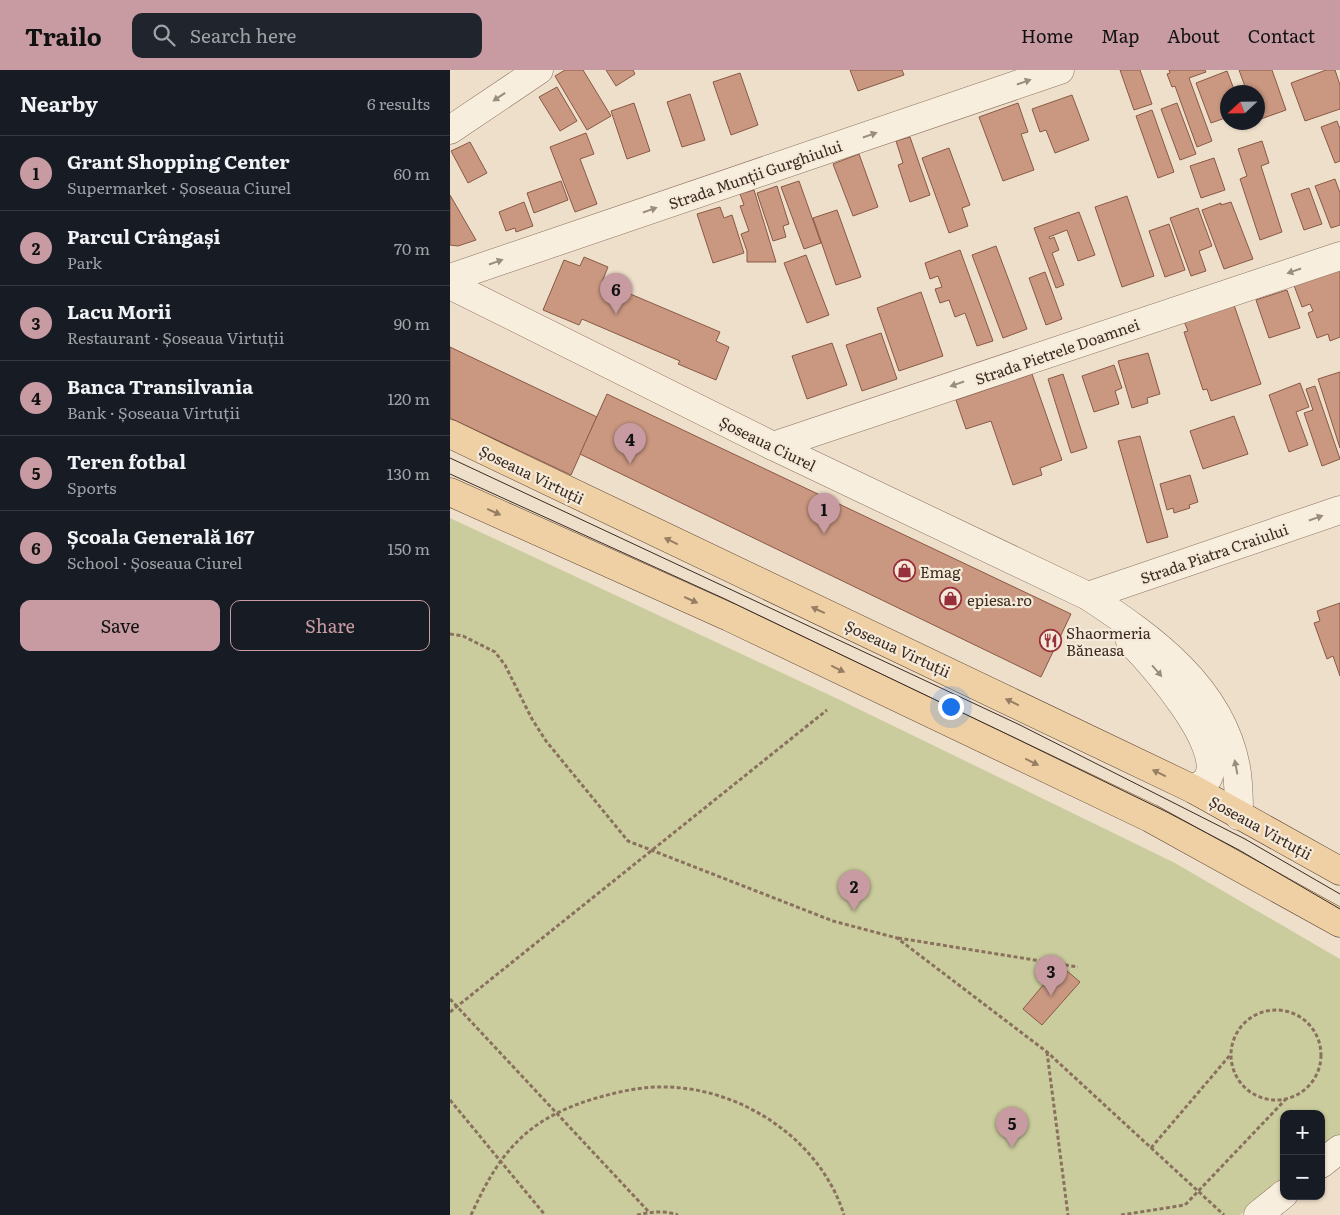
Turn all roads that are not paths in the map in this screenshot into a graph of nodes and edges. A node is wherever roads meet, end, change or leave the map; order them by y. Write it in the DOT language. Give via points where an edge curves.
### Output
graph roads {
  1 [pos="540,70"];
  2 [pos="1060,70"];
  3 [pos="450,130"];
  4 [pos="1340,256"];
  5 [pos="450,278"];
  6 [pos="450,285"];
  7 [pos="450,434"];
  8 [pos="773,446"];
  9 [pos="450,492"];
  10 [pos="1340,510"];
  11 [pos="1088,596"];
  12 [pos="1193,790"];
  13 [pos="1239,816"];
  14 [pos="1340,871"];
  15 [pos="1340,923"];
  16 [pos="1340,1148"];
  17 [pos="1325,1161"];
  18 [pos="1280,1197"];
  19 [pos="1258,1215"];
  1 -- 3 [label="street, one-way"];
  5 -- 2 [label="street, Strada Munții Gurghiului, one-way"];
  4 -- 8 [label="street, Strada Pietrele Doamnei, one-way"];
  6 -- 8 [label="street, Șoseaua Ciurel"];
  12 -- 7 [label="main road, Șoseaua Virtuții, one-way"];
  8 -- 11 [label="street, Șoseaua Ciurel"];
  9 -- 15 [label="main road, one-way" via="729,617 1150,818"];
  11 -- 10 [label="street, Strada Piatra Craiului, one-way"];
  11 -- 12 [label="street, Șoseaua Ciurel, one-way" via="1172,689 1198,730 1207,752 1210,772 1208,779"];
  13 -- 11 [label="street, Șoseaua Ciurel, one-way" via="1239,788 1232,752 1227,735 1207,700 1176,662 1128,622"];
  12 -- 13 [label="main road, Șoseaua Virtuții"];
  13 -- 14 [label="main road, Șoseaua Virtuții"];
  16 -- 17 [label="street"];
  18 -- 19 [label="street"];
}
